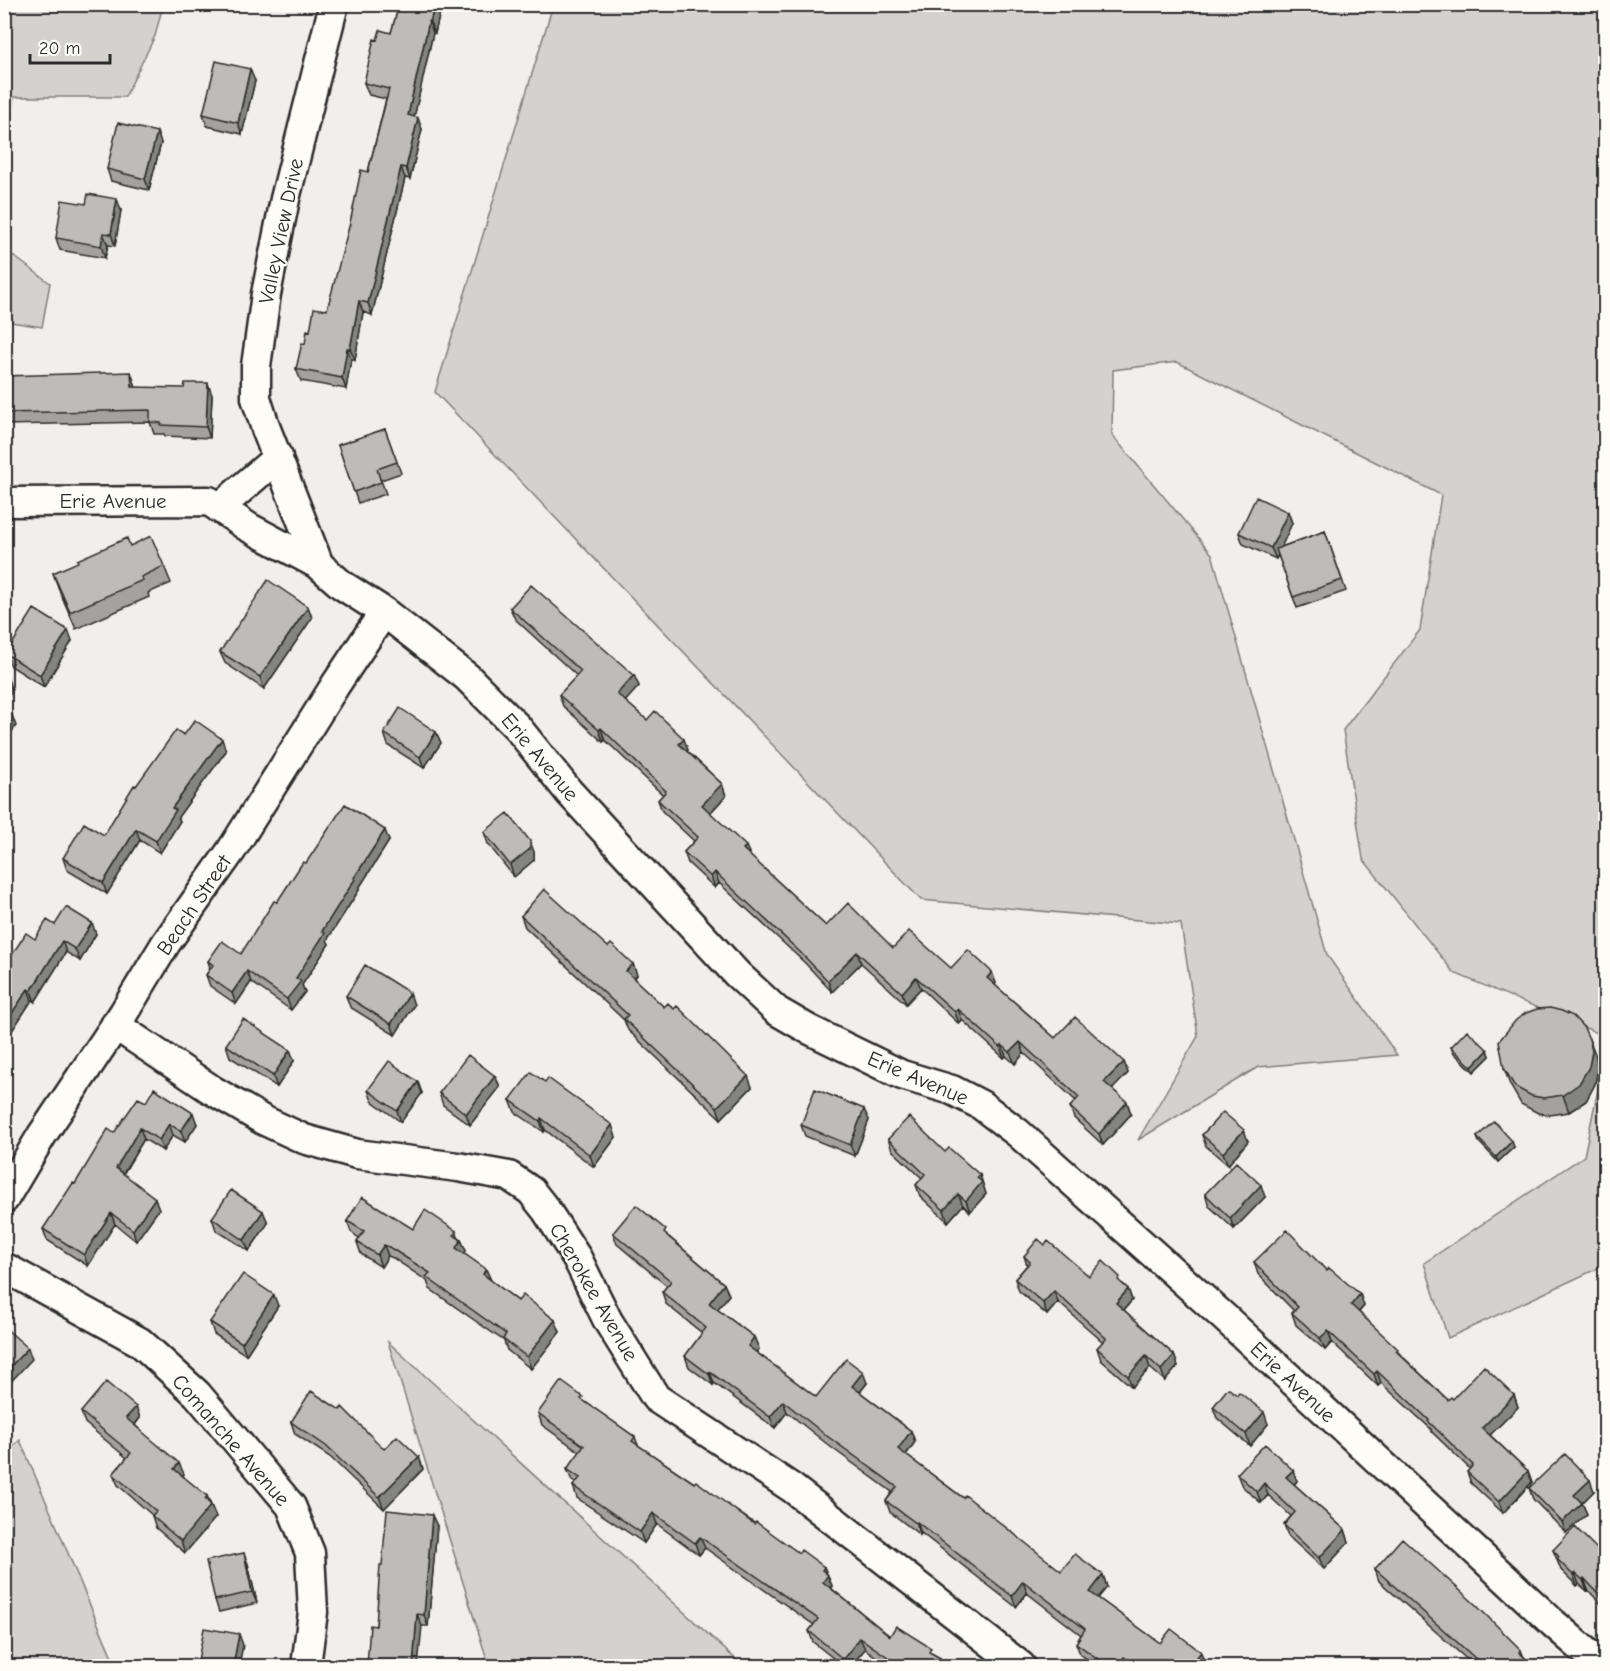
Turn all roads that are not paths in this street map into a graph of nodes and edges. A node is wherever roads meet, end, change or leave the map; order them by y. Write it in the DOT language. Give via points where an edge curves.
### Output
graph roads {
  1 [pos="334,4"];
  2 [pos="278,457"];
  3 [pos="9,508"];
  4 [pos="219,508"];
  5 [pos="319,565"];
  6 [pos="384,612"];
  7 [pos="115,1024"];
  8 [pos="4,1199"];
  9 [pos="4,1267"];
  10 [pos="306,1666"];
  11 [pos="1021,1666"];
  12 [pos="1602,1666"];
  1 -- 2 [label="street, Valley View Drive" via="285,199 256,366 256,398"];
  2 -- 4 [label="street"];
  2 -- 5 [label="street, Erie Avenue"];
  3 -- 4 [label="street, Erie Avenue" via="209,501"];
  4 -- 5 [label="street, Erie Avenue"];
  5 -- 6 [label="street, Erie Avenue"];
  6 -- 7 [label="street, Beach Street"];
  6 -- 12 [label="street, Erie Avenue" via="467,677 517,727 569,792 737,974 777,1011 902,1075 952,1089 1018,1133"];
  7 -- 8 [label="street, Beach Street"];
  7 -- 11 [label="street, Cherokee Avenue" via="212,1090 304,1139 357,1154 509,1176 531,1191 577,1258 608,1321 656,1398 792,1488"];
  9 -- 10 [label="street, Comanche Avenue" via="140,1342 197,1394 291,1506 310,1553 314,1612"];
}
